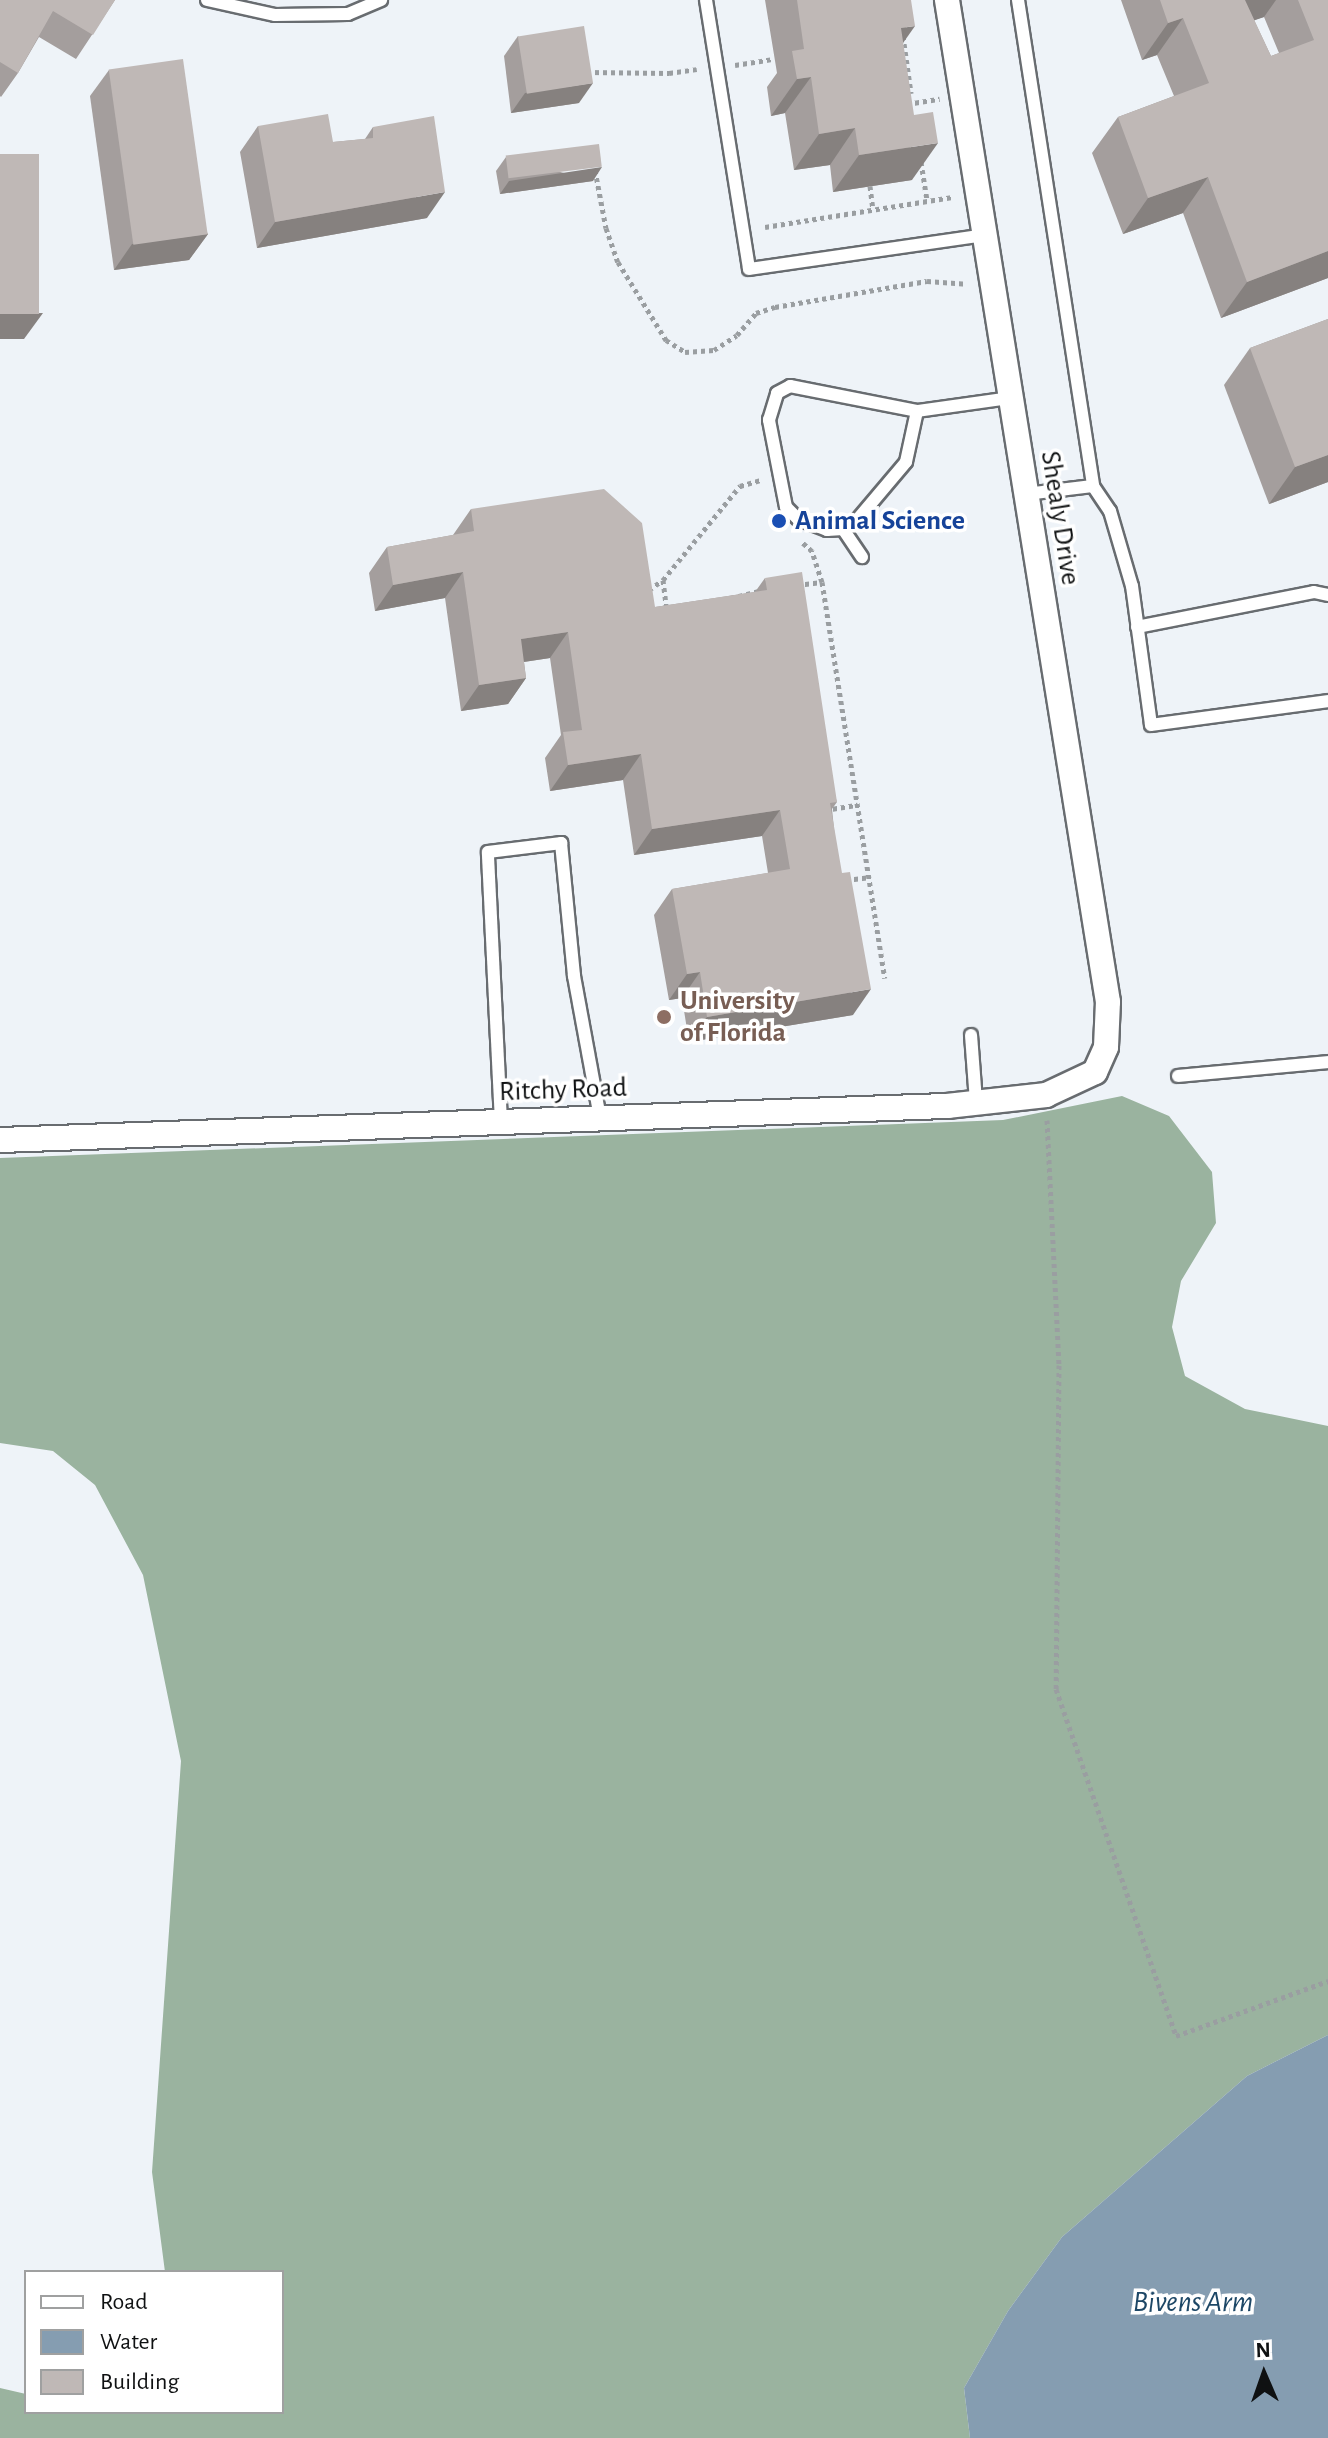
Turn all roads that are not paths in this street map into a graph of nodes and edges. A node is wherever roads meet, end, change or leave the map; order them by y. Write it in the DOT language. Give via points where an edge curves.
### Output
graph roads {
  1 [pos="207,0"];
  2 [pos="381,0"];
  3 [pos="706,0"];
  4 [pos="947,0"];
  5 [pos="1018,0"];
  6 [pos="984,235"];
  7 [pos="1010,398"];
  8 [pos="917,411"];
  9 [pos="1093,486"];
  10 [pos="1026,494"];
  11 [pos="843,529"];
  12 [pos="862,557"];
  13 [pos="1328,595"];
  14 [pos="1137,627"];
  15 [pos="1328,701"];
  16 [pos="971,1035"];
  17 [pos="1106,1047"];
  18 [pos="1328,1062"];
  19 [pos="1178,1076"];
  20 [pos="976,1102"];
  21 [pos="600,1118"];
  22 [pos="501,1122"];
  23 [pos="0,1140"];
  1 -- 2 [label="lane" via="275,15 348,14"];
  3 -- 6 [label="lane" via="749,269"];
  4 -- 6 [label="street, Shealy Drive"];
  5 -- 9 [label="lane"];
  6 -- 7 [label="street, Shealy Drive"];
  7 -- 8 [label="lane"];
  7 -- 10 [label="street, Shealy Drive"];
  8 -- 11 [label="lane" via="906,462 874,505"];
  8 -- 11 [label="lane" via="790,386 777,393 769,420 786,507 809,524"];
  9 -- 10 [label="lane"];
  9 -- 14 [label="lane" via="1110,511 1124,550"];
  10 -- 17 [label="street, Shealy Drive" via="1108,1002"];
  11 -- 12 [label="lane"];
  13 -- 14 [label="lane" via="1314,592"];
  14 -- 15 [label="lane" via="1151,725"];
  16 -- 20 [label="lane"];
  17 -- 20 [label="street, Ritchy Road" via="1095,1072 1046,1095"];
  18 -- 19 [label="lane"];
  20 -- 21 [label="street, Ritchy Road"];
  21 -- 22 [label="street, Ritchy Road"];
  21 -- 22 [label="lane" via="574,976 561,843 488,852"];
  22 -- 23 [label="street, Ritchy Road"];
}
